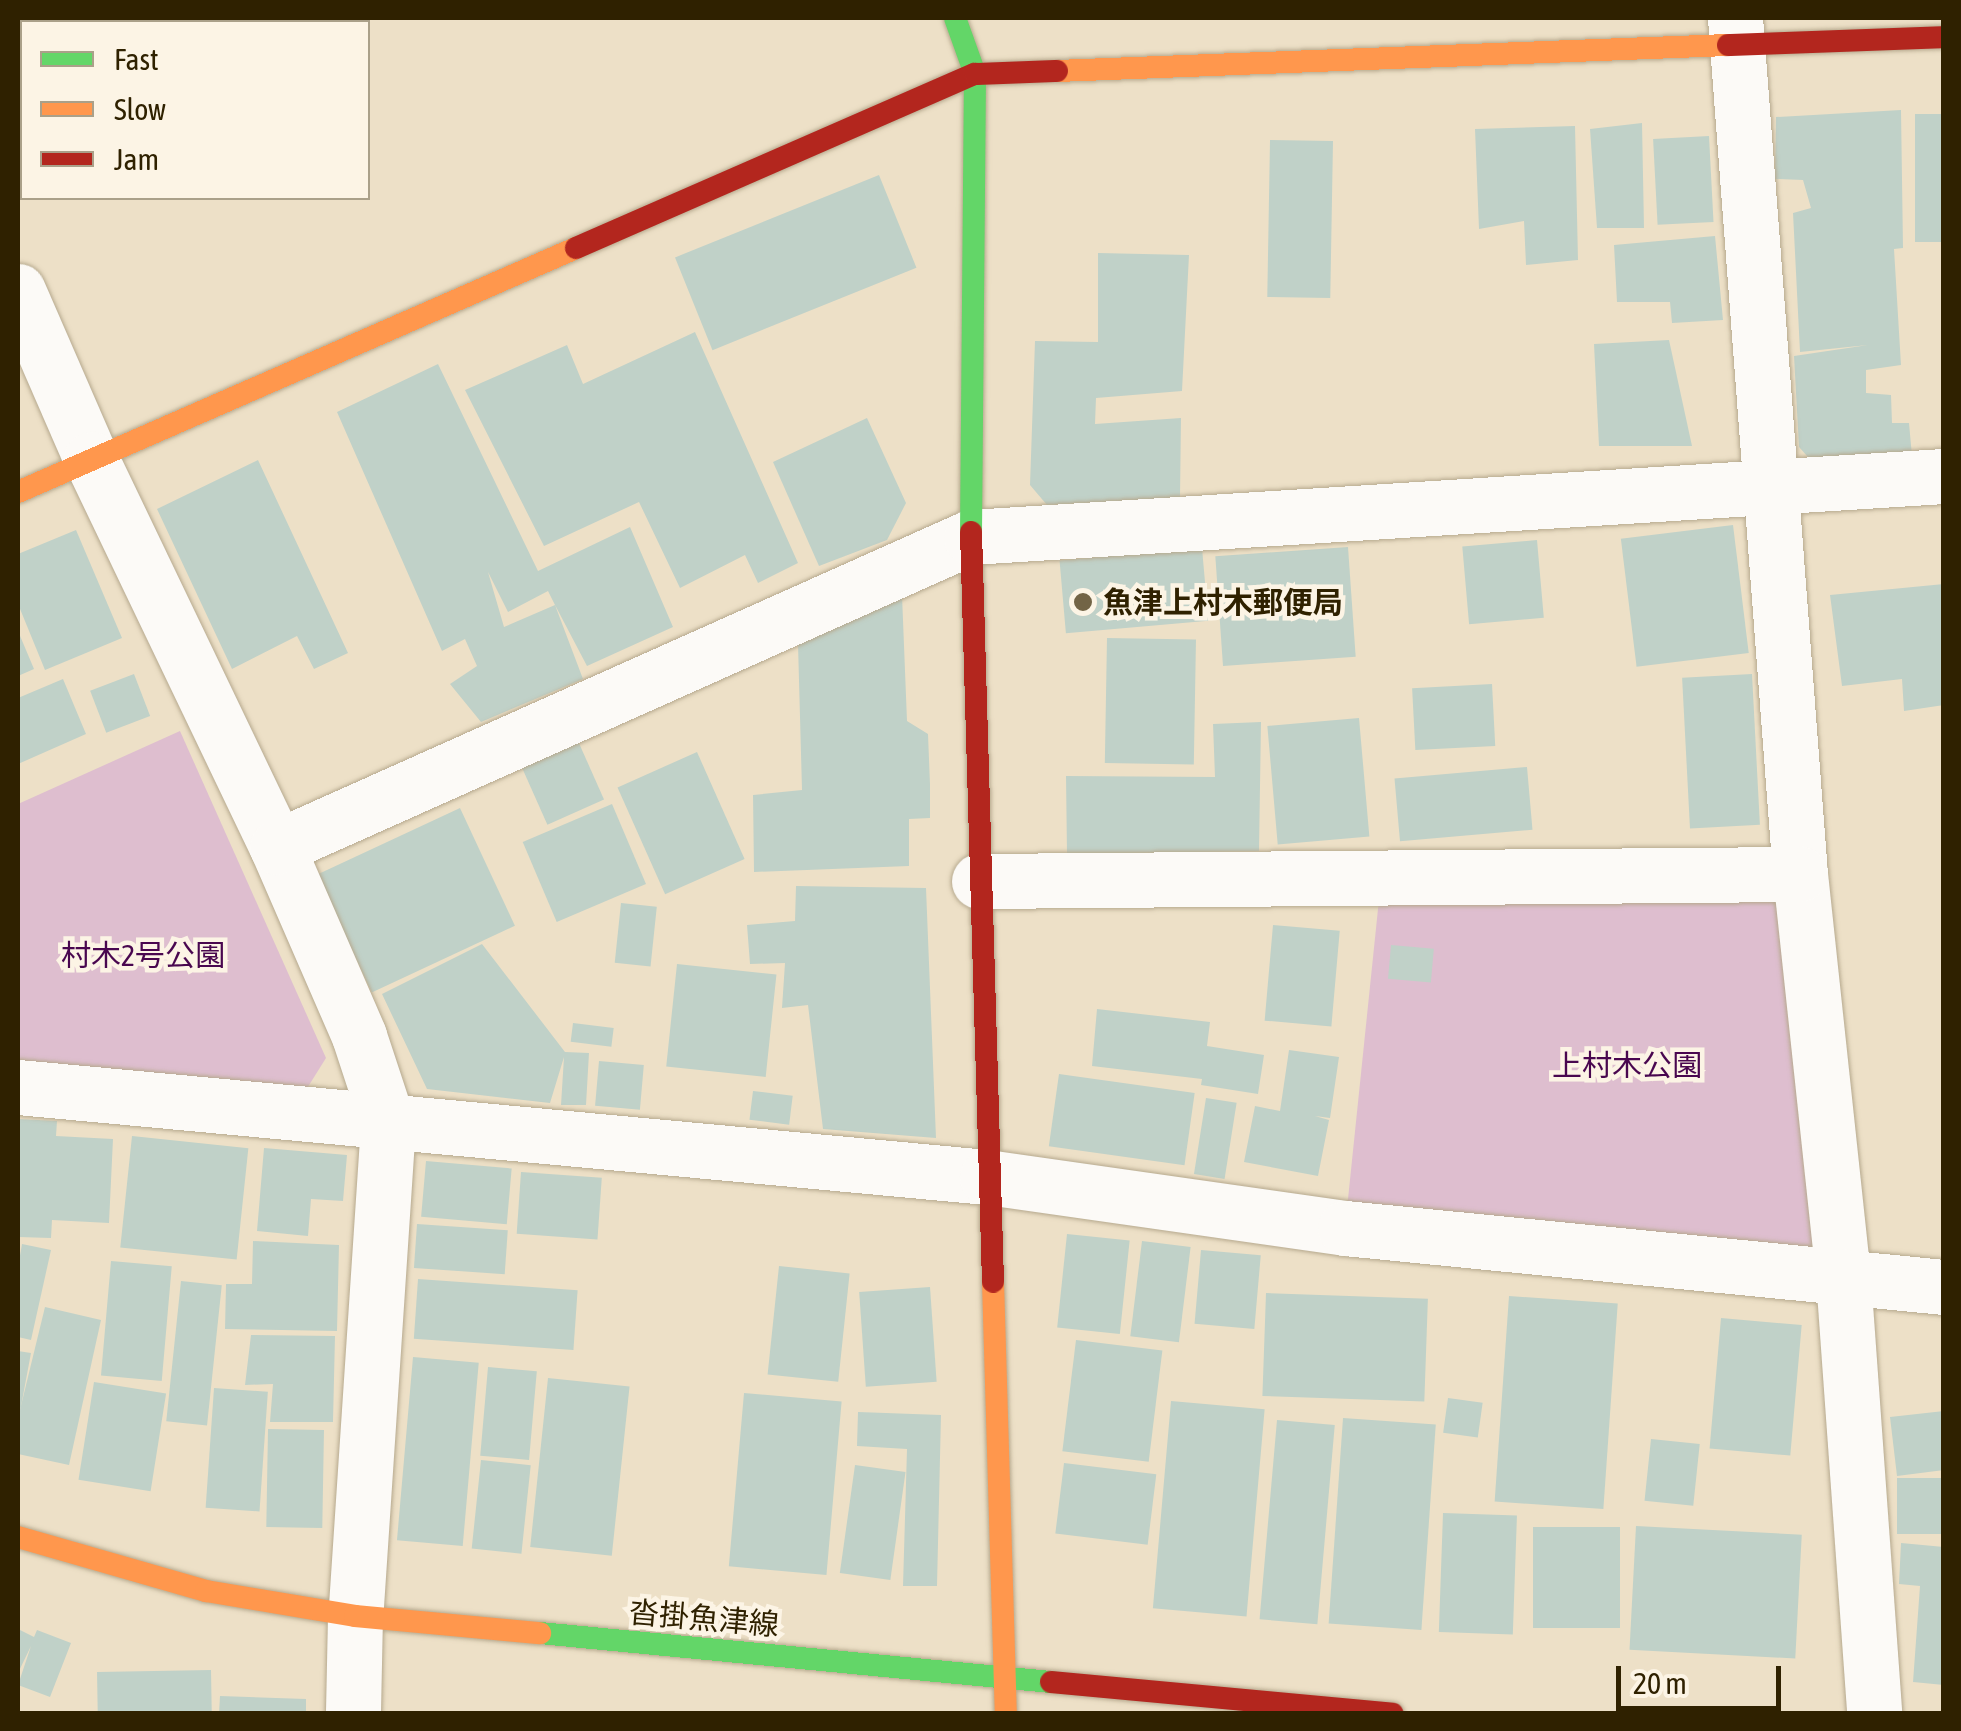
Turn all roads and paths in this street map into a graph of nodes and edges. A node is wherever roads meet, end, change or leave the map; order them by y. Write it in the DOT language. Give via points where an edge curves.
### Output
graph roads {
  1 [pos="956,18"];
  2 [pos="1736,31"];
  3 [pos="1944,37"];
  4 [pos="975,74"];
  5 [pos="18,291"];
  6 [pos="92,459"];
  7 [pos="1944,476"];
  8 [pos="1772,484"];
  9 [pos="18,492"];
  10 [pos="971,538"];
  11 [pos="276,848"];
  12 [pos="1800,874"];
  13 [pos="980,882"];
  14 [pos="18,1087"];
  15 [pos="388,1124"];
  16 [pos="987,1177"];
  17 [pos="1843,1277"];
  18 [pos="1944,1287"];
  19 [pos="18,1536"];
  20 [pos="355,1616"];
  21 [pos="1006,1676"];
  22 [pos="353,1714"];
  23 [pos="1006,1714"];
  24 [pos="1394,1714"];
  25 [pos="1874,1714"];
  1 -- 4 [label="street"];
  2 -- 3 [label="street"];
  2 -- 4 [label="street"];
  2 -- 8 [label="street"];
  4 -- 6 [label="street"];
  4 -- 10 [label="street"];
  5 -- 6 [label="street"];
  6 -- 9 [label="street"];
  6 -- 11 [label="street"];
  7 -- 8 [label="street"];
  8 -- 10 [label="street"];
  8 -- 12 [label="street"];
  10 -- 11 [label="street"];
  10 -- 13 [label="street"];
  11 -- 15 [label="street" via="360,1036"];
  12 -- 13 [label="street"];
  12 -- 17 [label="street"];
  13 -- 16 [label="street"];
  14 -- 15 [label="street"];
  15 -- 16 [label="street"];
  15 -- 20 [label="street"];
  16 -- 17 [label="street" via="1345,1228"];
  16 -- 21 [label="street"];
  17 -- 18 [label="street"];
  17 -- 25 [label="street"];
  19 -- 20 [label="street, 沓掛魚津線" via="206,1591"];
  20 -- 21 [label="street, 沓掛魚津線"];
  20 -- 22 [label="street"];
  21 -- 23 [label="street"];
  21 -- 24 [label="street, 沓掛魚津線"];
}
